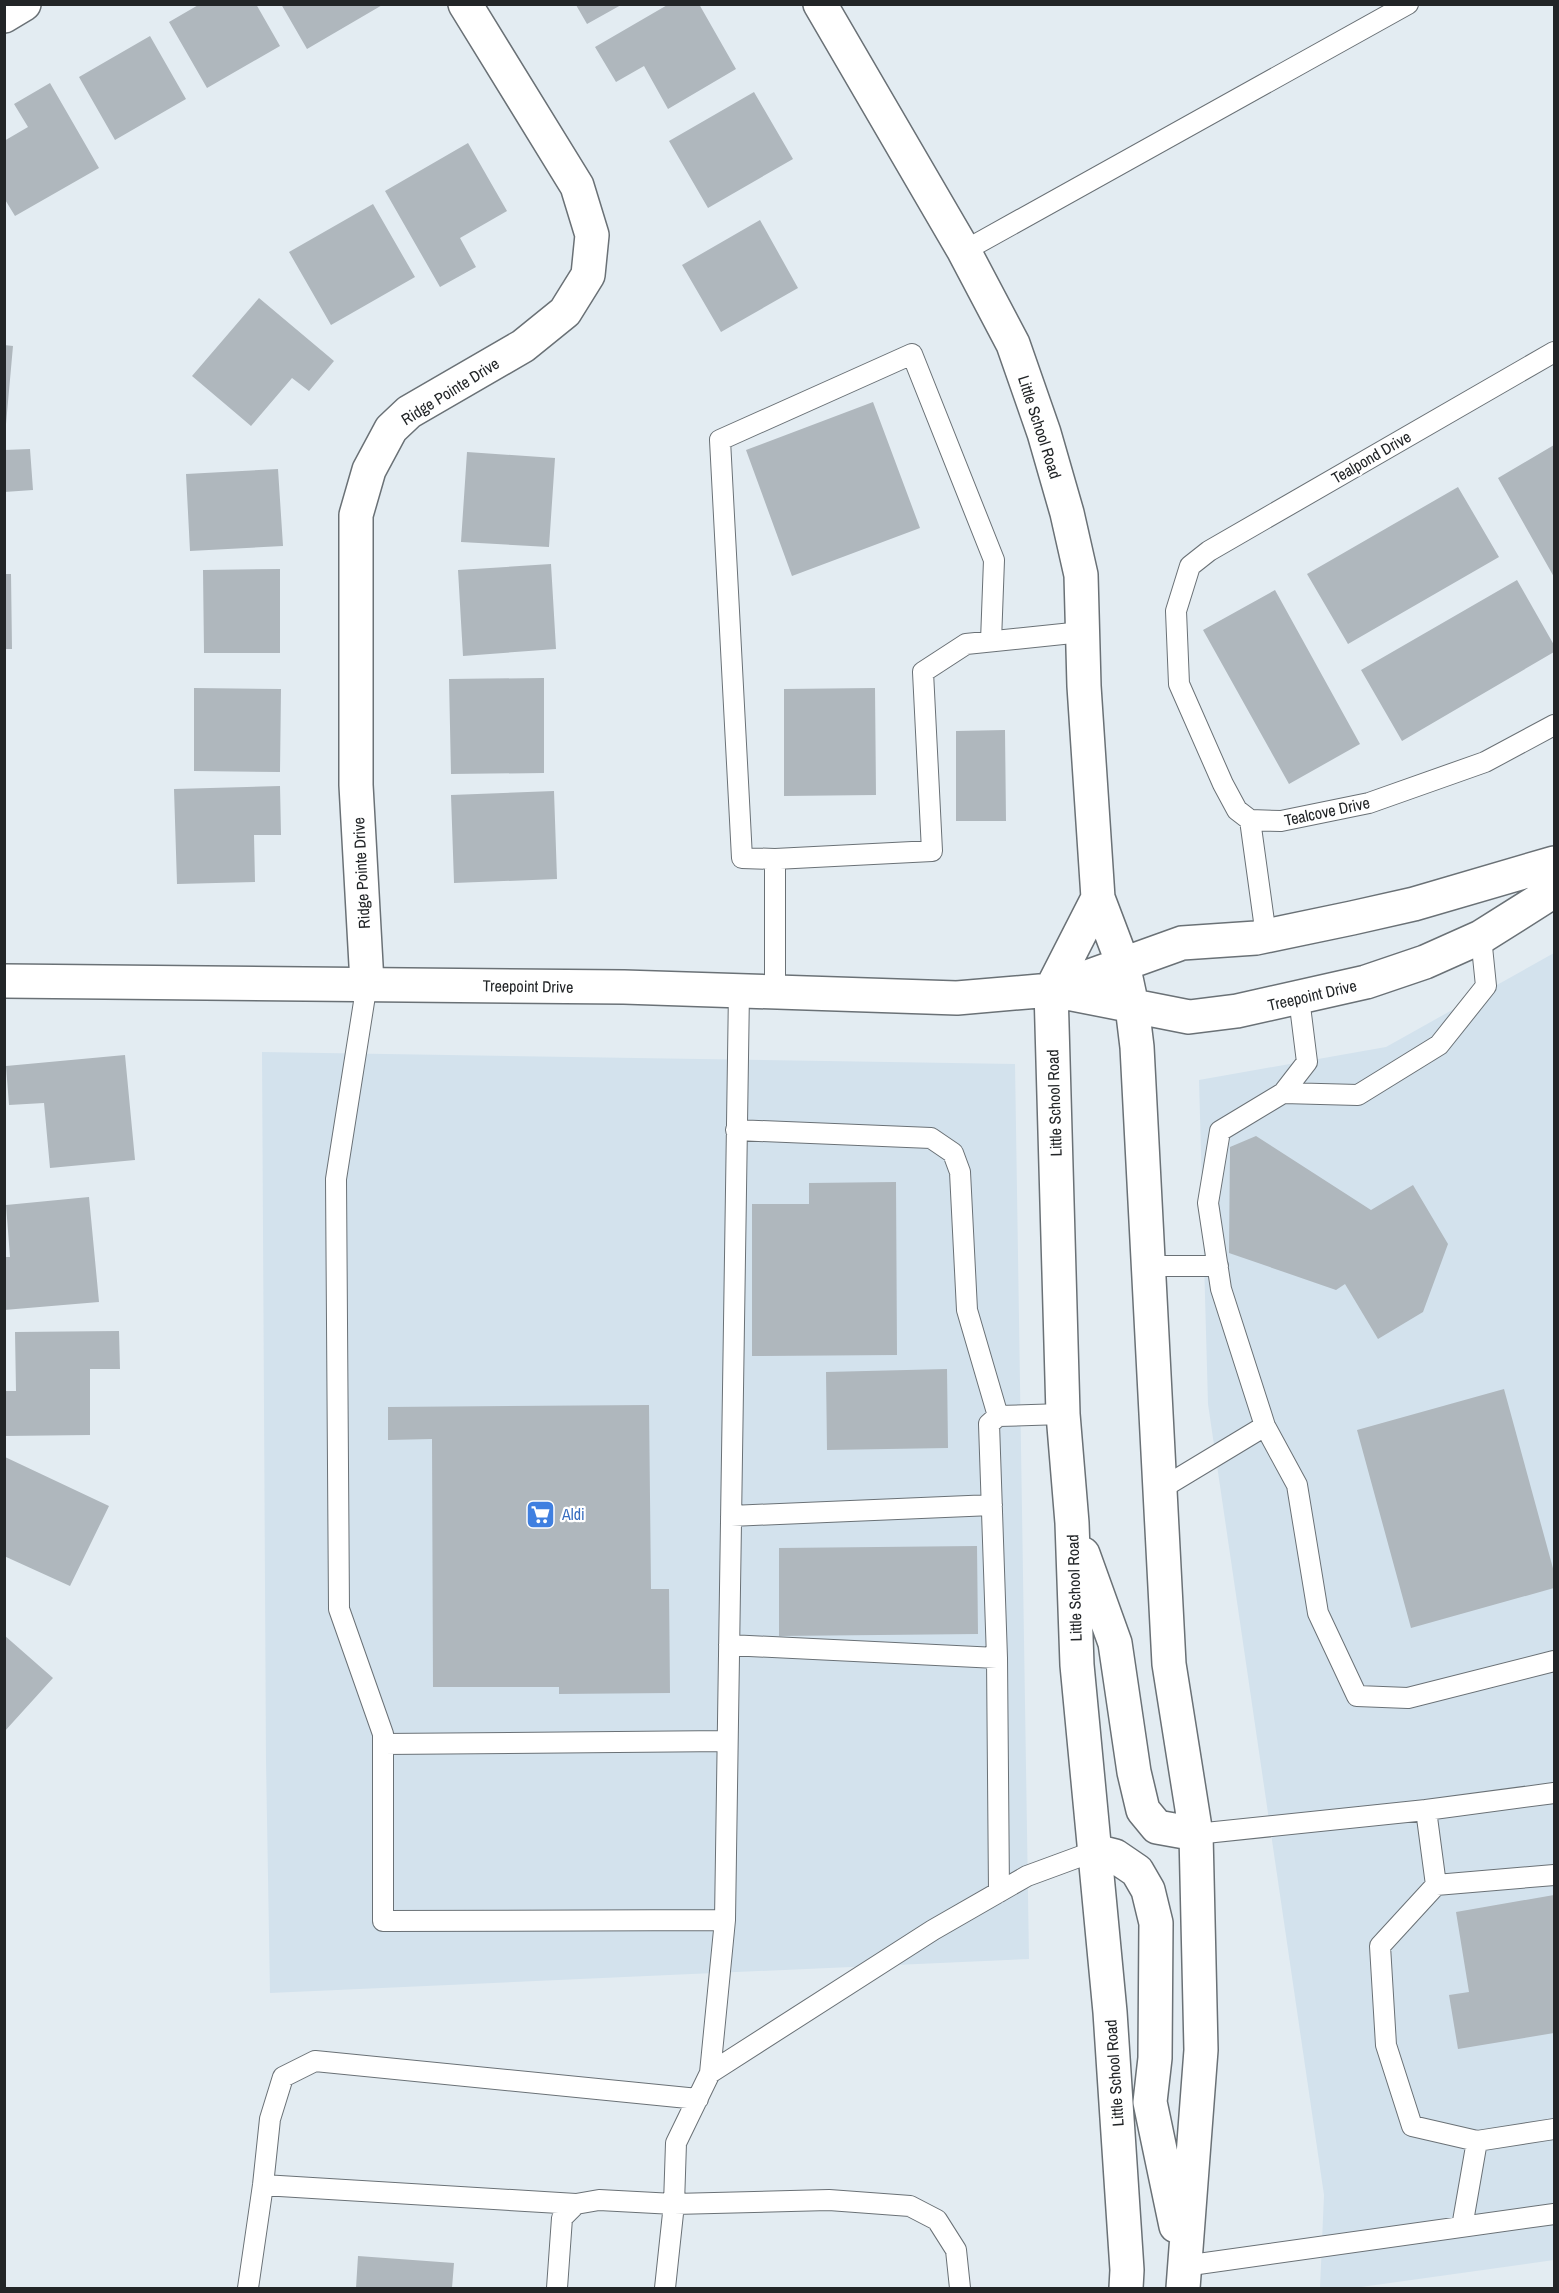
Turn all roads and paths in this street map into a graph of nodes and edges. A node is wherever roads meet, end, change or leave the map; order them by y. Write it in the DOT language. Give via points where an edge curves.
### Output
graph roads {
  1 [pos="24,4"];
  2 [pos="465,4"];
  3 [pos="820,4"];
  4 [pos="1408,4"];
  5 [pos="4,16"];
  6 [pos="964,252"];
  7 [pos="1554,352"];
  8 [pos="1083,632"];
  9 [pos="991,641"];
  10 [pos="1554,725"];
  11 [pos="1251,820"];
  12 [pos="775,859"];
  13 [pos="1554,863"];
  14 [pos="1554,891"];
  15 [pos="1098,898"];
  16 [pos="1266,936"];
  17 [pos="1481,937"];
  18 [pos="1123,964"];
  19 [pos="4,981"];
  20 [pos="367,983"];
  21 [pos="1051,990"];
  22 [pos="739,991"];
  23 [pos="775,992"];
  24 [pos="1299,998"];
  25 [pos="1132,1006"];
  26 [pos="1283,1093"];
  27 [pos="736,1130"];
  28 [pos="1148,1266"];
  29 [pos="1218,1266"];
  30 [pos="1063,1414"];
  31 [pos="998,1416"];
  32 [pos="1265,1426"];
  33 [pos="1159,1490"];
  34 [pos="992,1505"];
  35 [pos="730,1516"];
  36 [pos="1071,1523"];
  37 [pos="729,1645"];
  38 [pos="997,1658"];
  39 [pos="1554,1661"];
  40 [pos="727,1742"];
  41 [pos="383,1744"];
  42 [pos="1554,1793"];
  43 [pos="1426,1810"];
  44 [pos="1196,1834"];
  45 [pos="1095,1851"];
  46 [pos="1554,1875"];
  47 [pos="1436,1885"];
  48 [pos="999,1892"];
  49 [pos="725,1920"];
  50 [pos="710,2073"];
  51 [pos="698,2099"];
  52 [pos="1554,2128"];
  53 [pos="1477,2141"];
  54 [pos="263,2185"];
  55 [pos="576,2204"];
  56 [pos="674,2204"];
  57 [pos="1554,2214"];
  58 [pos="1462,2227"];
  59 [pos="1183,2277"];
  60 [pos="248,2289"];
  61 [pos="557,2289"];
  62 [pos="665,2289"];
  63 [pos="960,2289"];
  64 [pos="1126,2289"];
  1 -- 5 [label="main road"];
  2 -- 20 [label="main road, Ridge Pointe Drive" via="577,186 592,235 588,275 565,312 523,346 409,412 391,429 369,470 356,515 356,784"];
  3 -- 6 [label="main road, Little School Road"];
  4 -- 6 [label="lane"];
  6 -- 8 [label="main road, Little School Road" via="1013,344 1044,433 1081,575"];
  7 -- 11 [label="lane, Tealpond Drive" via="1209,551 1190,566 1176,611 1179,684 1223,784 1237,810"];
  8 -- 9 [label="lane"];
  8 -- 15 [label="main road, Little School Road"];
  9 -- 12 [label="lane" via="966,644 923,672 932,851"];
  9 -- 12 [label="lane" via="994,560 912,354 720,440 742,858"];
  10 -- 11 [label="lane, Tealcove Drive" via="1485,762 1369,803 1281,821"];
  11 -- 16 [label="lane"];
  12 -- 23 [label="lane"];
  13 -- 16 [label="main road, Treepoint Drive" via="1414,904"];
  14 -- 17 [label="main road, Treepoint Drive"];
  15 -- 18 [label="main road, Little School Road"];
  15 -- 21 [label="main road, Little School Road"];
  16 -- 18 [label="main road, Treepoint Drive" via="1182,943"];
  17 -- 24 [label="main road, Treepoint Drive" via="1376,979"];
  17 -- 26 [label="lane" via="1486,986 1439,1045 1358,1095"];
  18 -- 21 [label="main road, Treepoint Drive"];
  18 -- 25 [label="main road, Little School Road"];
  19 -- 20 [label="main road, Treepoint Drive"];
  20 -- 22 [label="main road, Treepoint Drive"];
  20 -- 41 [label="lane" via="336,1179 339,1609"];
  21 -- 23 [label="main road, Treepoint Drive" via="957,998"];
  21 -- 25 [label="main road, Treepoint Drive"];
  21 -- 30 [label="main road, Little School Road"];
  22 -- 23 [label="main road, Treepoint Drive"];
  22 -- 27 [label="lane"];
  24 -- 25 [label="main road, Treepoint Drive" via="1189,1017"];
  24 -- 26 [label="lane" via="1307,1062"];
  25 -- 28 [label="main road, Little School Road"];
  26 -- 29 [label="lane" via="1220,1131 1208,1203"];
  27 -- 31 [label="lane" via="931,1138 953,1153 960,1172 968,1310"];
  27 -- 35 [label="lane"];
  28 -- 29 [label="lane"];
  28 -- 33 [label="main road, Little School Road"];
  29 -- 32 [label="lane" via="1221,1288"];
  30 -- 31 [label="lane"];
  30 -- 36 [label="main road, Little School Road"];
  31 -- 34 [label="lane" via="989,1424"];
  32 -- 33 [label="lane"];
  32 -- 39 [label="lane" via="1297,1485 1318,1613 1357,1696 1408,1698"];
  33 -- 44 [label="main road, Little School Road" via="1169,1664"];
  34 -- 35 [label="lane"];
  34 -- 38 [label="lane"];
  35 -- 37 [label="lane"];
  36 -- 44 [label="main road" via="1115,1642 1143,1810 1158,1827"];
  36 -- 45 [label="main road, Little School Road" via="1077,1665"];
  37 -- 38 [label="lane"];
  37 -- 40 [label="lane"];
  38 -- 48 [label="lane"];
  40 -- 41 [label="lane"];
  40 -- 49 [label="lane"];
  41 -- 49 [label="lane" via="383,1921"];
  42 -- 43 [label="lane"];
  43 -- 44 [label="lane"];
  43 -- 47 [label="lane"];
  44 -- 59 [label="main road, Little School Road" via="1201,2050"];
  45 -- 48 [label="lane" via="1027,1876"];
  45 -- 59 [label="main road" via="1115,1856 1137,1871 1148,1890 1156,1923 1155,2058 1150,2102"];
  45 -- 64 [label="main road, Little School Road" via="1110,2012"];
  46 -- 47 [label="lane"];
  47 -- 53 [label="lane" via="1380,1946 1386,2045 1412,2126"];
  48 -- 50 [label="lane"];
  49 -- 50 [label="lane"];
  50 -- 51 [label="lane"];
  51 -- 54 [label="lane" via="315,2061 283,2077 270,2119"];
  51 -- 56 [label="lane" via="676,2143"];
  52 -- 53 [label="lane"];
  53 -- 58 [label="lane"];
  54 -- 55 [label="lane"];
  54 -- 60 [label="lane"];
  55 -- 56 [label="lane" via="599,2200"];
  55 -- 61 [label="lane" via="562,2218"];
  56 -- 62 [label="lane"];
  56 -- 63 [label="lane" via="829,2200 910,2206 937,2220 956,2250"];
  57 -- 58 [label="lane"];
  58 -- 59 [label="lane"];
}
